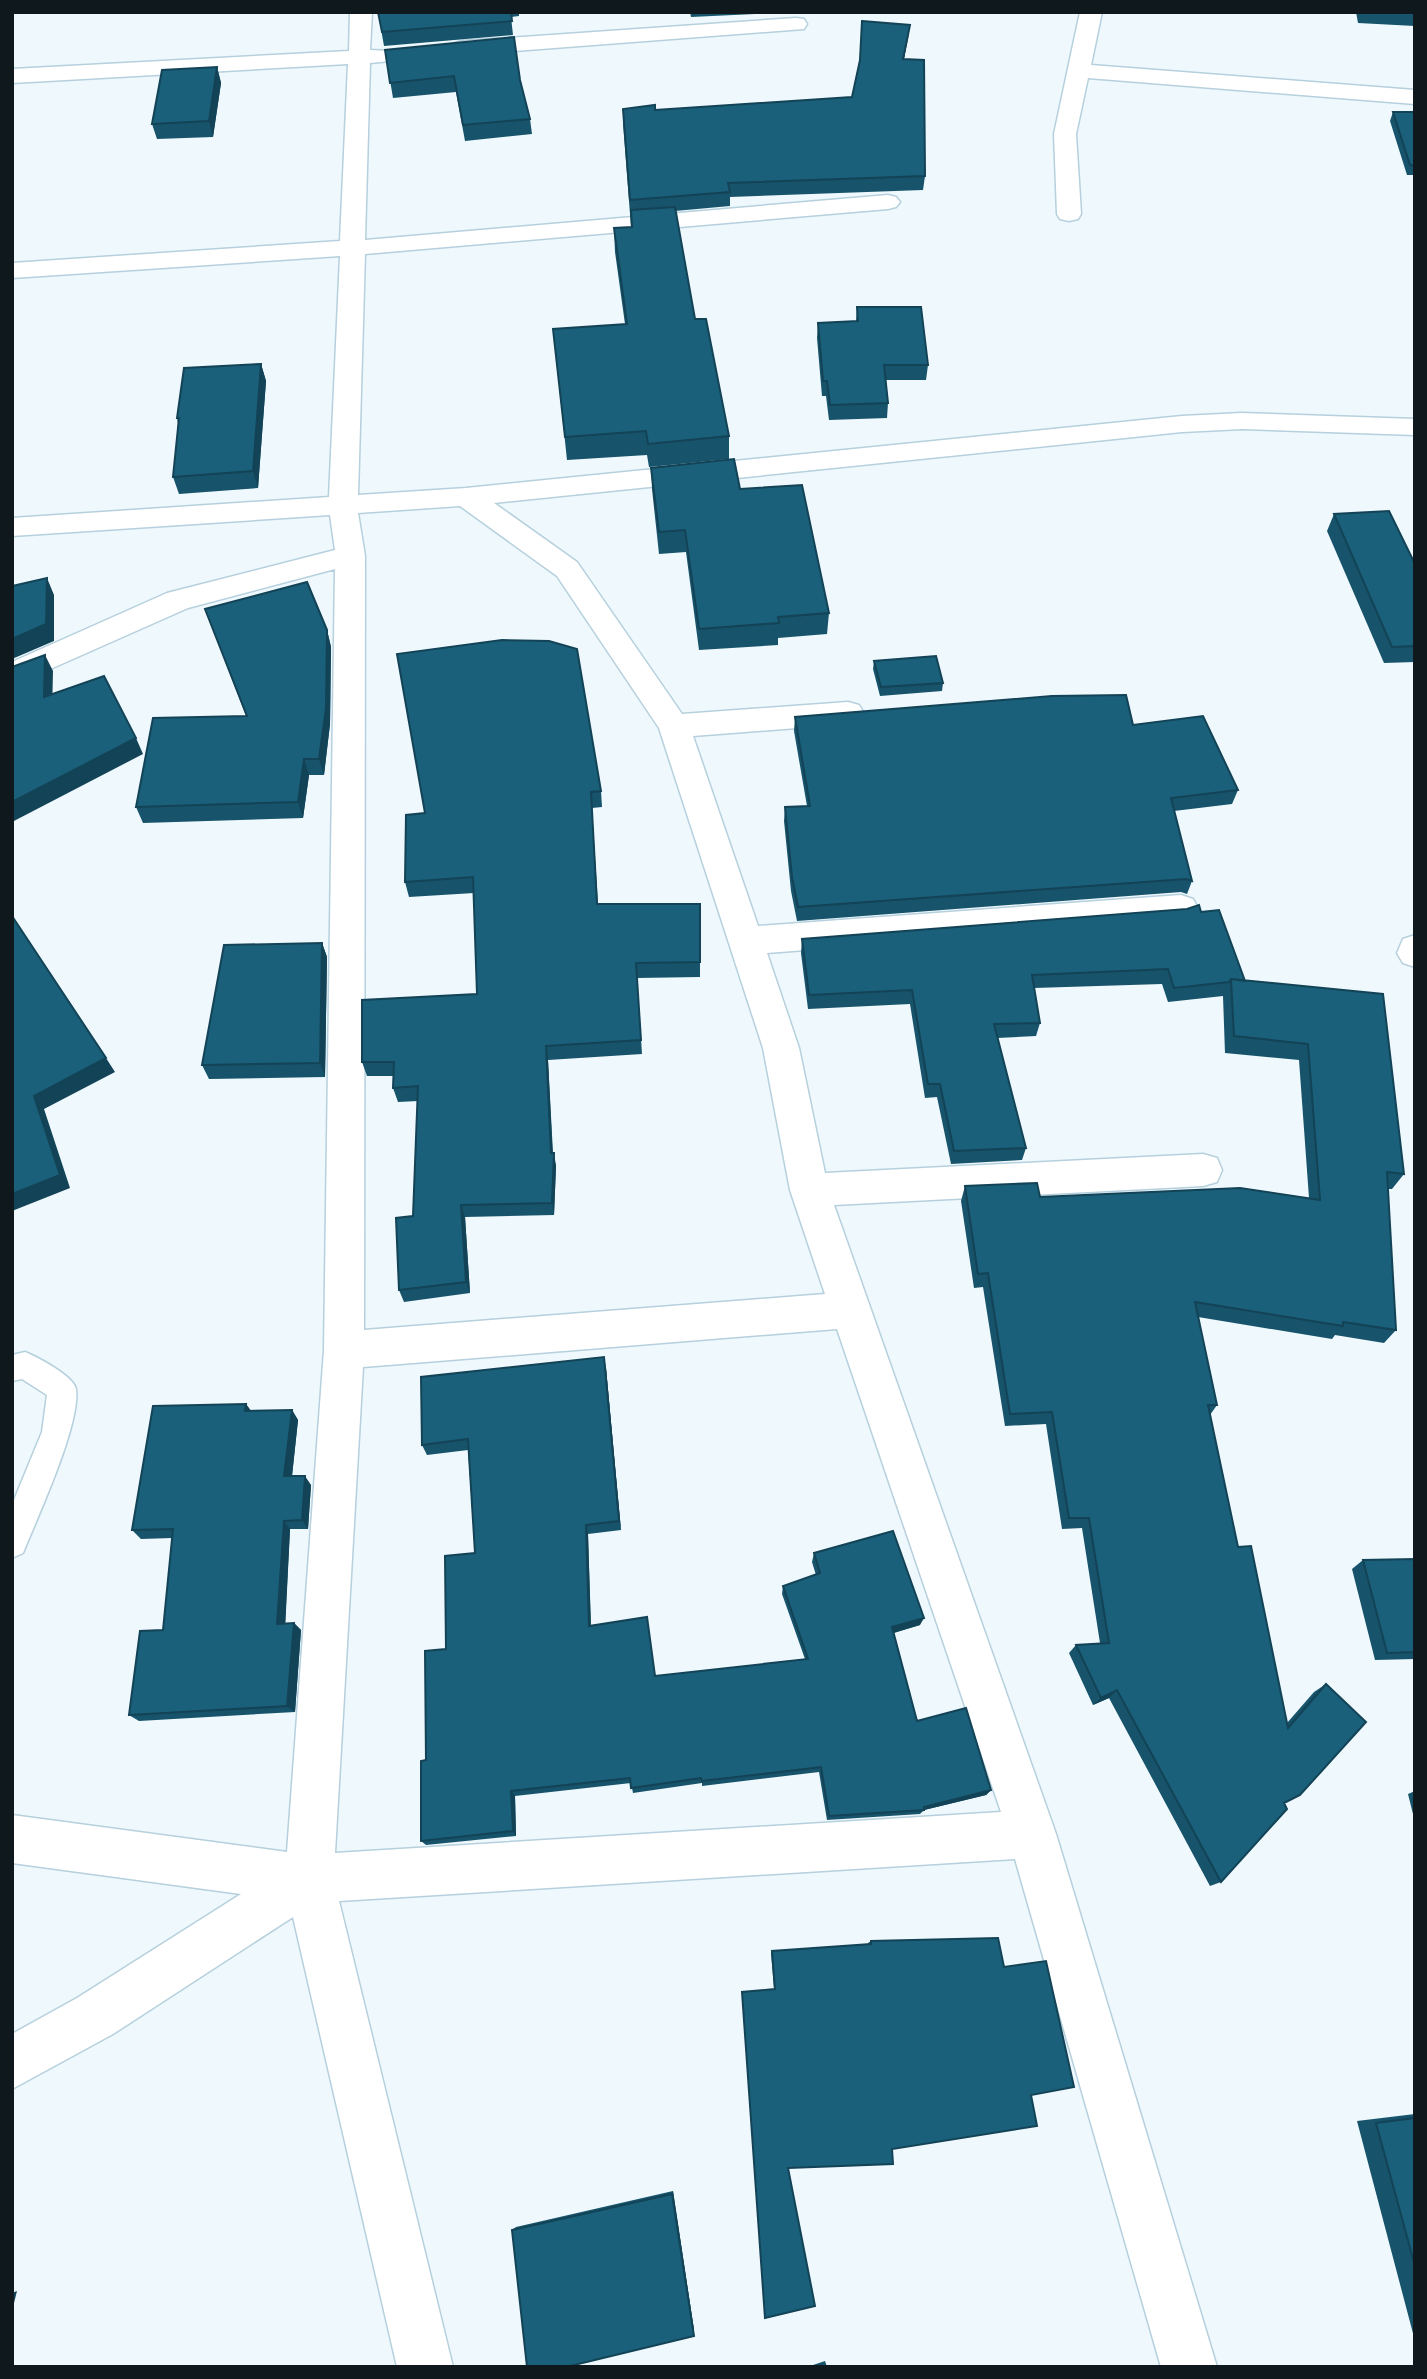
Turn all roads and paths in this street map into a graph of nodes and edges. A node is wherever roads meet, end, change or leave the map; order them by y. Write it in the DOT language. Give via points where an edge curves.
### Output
graph roads {
  1 [pos="361,12"];
  2 [pos="1091,12"];
  3 [pos="796,24"];
  4 [pos="442,50"];
  5 [pos="401,54"];
  6 [pos="359,58"];
  7 [pos="1078,71"];
  8 [pos="12,76"];
  9 [pos="1415,97"];
  10 [pos="888,202"];
  11 [pos="1069,214"];
  12 [pos="353,248"];
  13 [pos="12,271"];
  14 [pos="1415,427"];
  15 [pos="466,497"];
  16 [pos="343,506"];
  17 [pos="12,527"];
  18 [pos="351,556"];
  19 [pos="12,675"];
  20 [pos="881,710"];
  21 [pos="674,726"];
  22 [pos="1181,908"];
  23 [pos="746,940"];
  24 [pos="1203,1170"];
  25 [pos="809,1190"];
  26 [pos="850,1310"];
  27 [pos="344,1350"];
  28 [pos="12,1368"];
  29 [pos="12,1543"];
  30 [pos="1032,1834"];
  31 [pos="12,1839"];
  32 [pos="309,1879"];
  33 [pos="12,2063"];
  34 [pos="425,2367"];
  35 [pos="1189,2367"];
  1 -- 6 [label="street"];
  2 -- 7 [label="street"];
  3 -- 4 [label="street"];
  5 -- 6 [label="street"];
  6 -- 8 [label="street"];
  6 -- 12 [label="street"];
  7 -- 9 [label="street"];
  7 -- 11 [label="street" via="1065,134"];
  10 -- 12 [label="street"];
  12 -- 13 [label="street"];
  12 -- 16 [label="street"];
  14 -- 15 [label="street" via="1242,421 1182,424"];
  15 -- 16 [label="street"];
  15 -- 21 [label="street" via="567,569"];
  16 -- 17 [label="street"];
  16 -- 18 [label="street"];
  18 -- 19 [label="street" via="178,600"];
  18 -- 27 [label="street"];
  20 -- 21 [label="street"];
  21 -- 23 [label="street"];
  22 -- 23 [label="street"];
  23 -- 25 [label="street" via="780,1048"];
  24 -- 25 [label="street"];
  25 -- 26 [label="street"];
  26 -- 27 [label="street"];
  26 -- 30 [label="street"];
  27 -- 32 [label="street"];
  28 -- 29 [label="lane" via="25,1365 62,1390 56,1432"];
  30 -- 32 [label="street"];
  30 -- 35 [label="street"];
  31 -- 32 [label="street"];
  32 -- 33 [label="street" via="95,2016"];
  32 -- 34 [label="street"];
}
